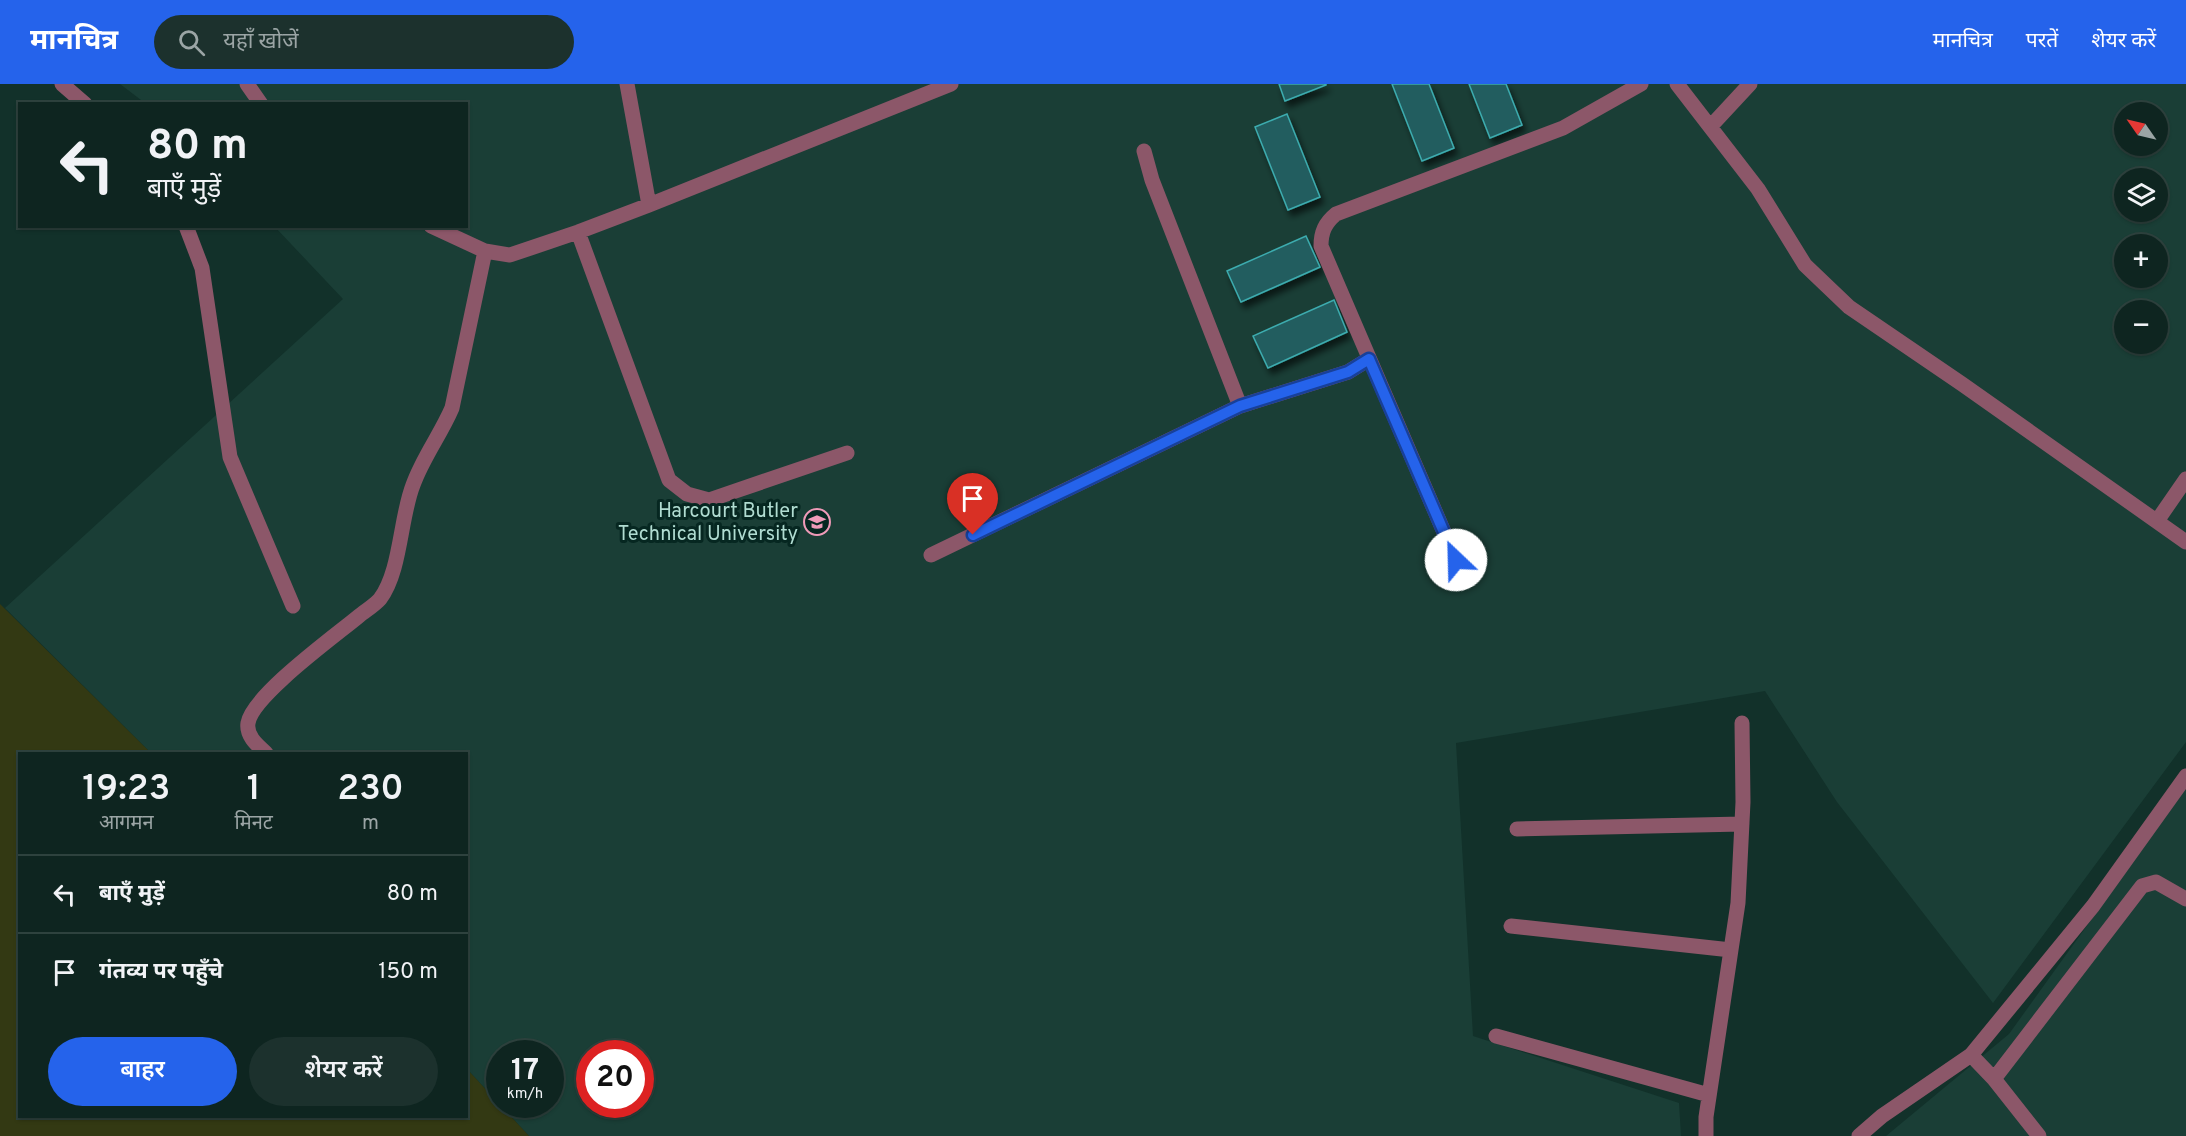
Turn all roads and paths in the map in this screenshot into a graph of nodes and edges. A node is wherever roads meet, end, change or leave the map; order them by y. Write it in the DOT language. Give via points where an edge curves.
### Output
graph roads {
  1 [pos="62,84"];
  2 [pos="247,84"];
  3 [pos="627,84"];
  4 [pos="951,84"];
  5 [pos="1641,84"];
  6 [pos="1677,84"];
  7 [pos="1750,84"];
  8 [pos="83,102"];
  9 [pos="260,102"];
  10 [pos="1711,126"];
  11 [pos="1144,151"];
  12 [pos="649,205"];
  13 [pos="187,228"];
  14 [pos="435,228"];
  15 [pos="578,232"];
  16 [pos="485,251"];
  17 [pos="1369,359"];
  18 [pos="1240,406"];
  19 [pos="847,453"];
  20 [pos="2186,479"];
  21 [pos="2157,521"];
  22 [pos="2186,542"];
  23 [pos="931,555"];
  24 [pos="1456,560"];
  25 [pos="293,606"];
  26 [pos="1742,723"];
  27 [pos="265,752"];
  28 [pos="2186,776"];
  29 [pos="1742,824"];
  30 [pos="1517,830"];
  31 [pos="2186,899"];
  32 [pos="1511,926"];
  33 [pos="1731,950"];
  34 [pos="1496,1036"];
  35 [pos="1971,1055"];
  36 [pos="1994,1079"];
  37 [pos="1709,1095"];
  38 [pos="1706,1136"];
  39 [pos="1859,1136"];
  40 [pos="2039,1136"];
  1 -- 8 [label="street"];
  2 -- 9 [label="street"];
  3 -- 12 [label="street"];
  4 -- 12 [label="street"];
  5 -- 17 [label="street" via="1563,128 1328,220 1321,234 1321,246"];
  6 -- 10 [label="street"];
  7 -- 10 [label="street"];
  10 -- 21 [label="street" via="1758,189 1804,265 1850,307"];
  11 -- 18 [label="street"];
  12 -- 15 [label="street"];
  13 -- 25 [label="street" via="202,268 230,457"];
  14 -- 16 [label="street"];
  15 -- 16 [label="street" via="510,255"];
  15 -- 19 [label="street" via="669,480 687,494 709,500"];
  16 -- 27 [label="street" via="452,408 412,487 392,575 380,599 266,694 251,714 247,725 251,739"];
  17 -- 18 [label="street" via="1348,372"];
  17 -- 24 [label="street"];
  18 -- 23 [label="street"];
  20 -- 21 [label="street"];
  21 -- 22 [label="street"];
  26 -- 29 [label="street"];
  28 -- 35 [label="street" via="2093,906"];
  29 -- 30 [label="street"];
  29 -- 33 [label="street"];
  31 -- 36 [label="street" via="2156,882 2142,886"];
  32 -- 33 [label="street"];
  33 -- 37 [label="street"];
  34 -- 37 [label="street"];
  35 -- 36 [label="street"];
  35 -- 39 [label="street"];
  36 -- 40 [label="street"];
  37 -- 38 [label="street"];
}
